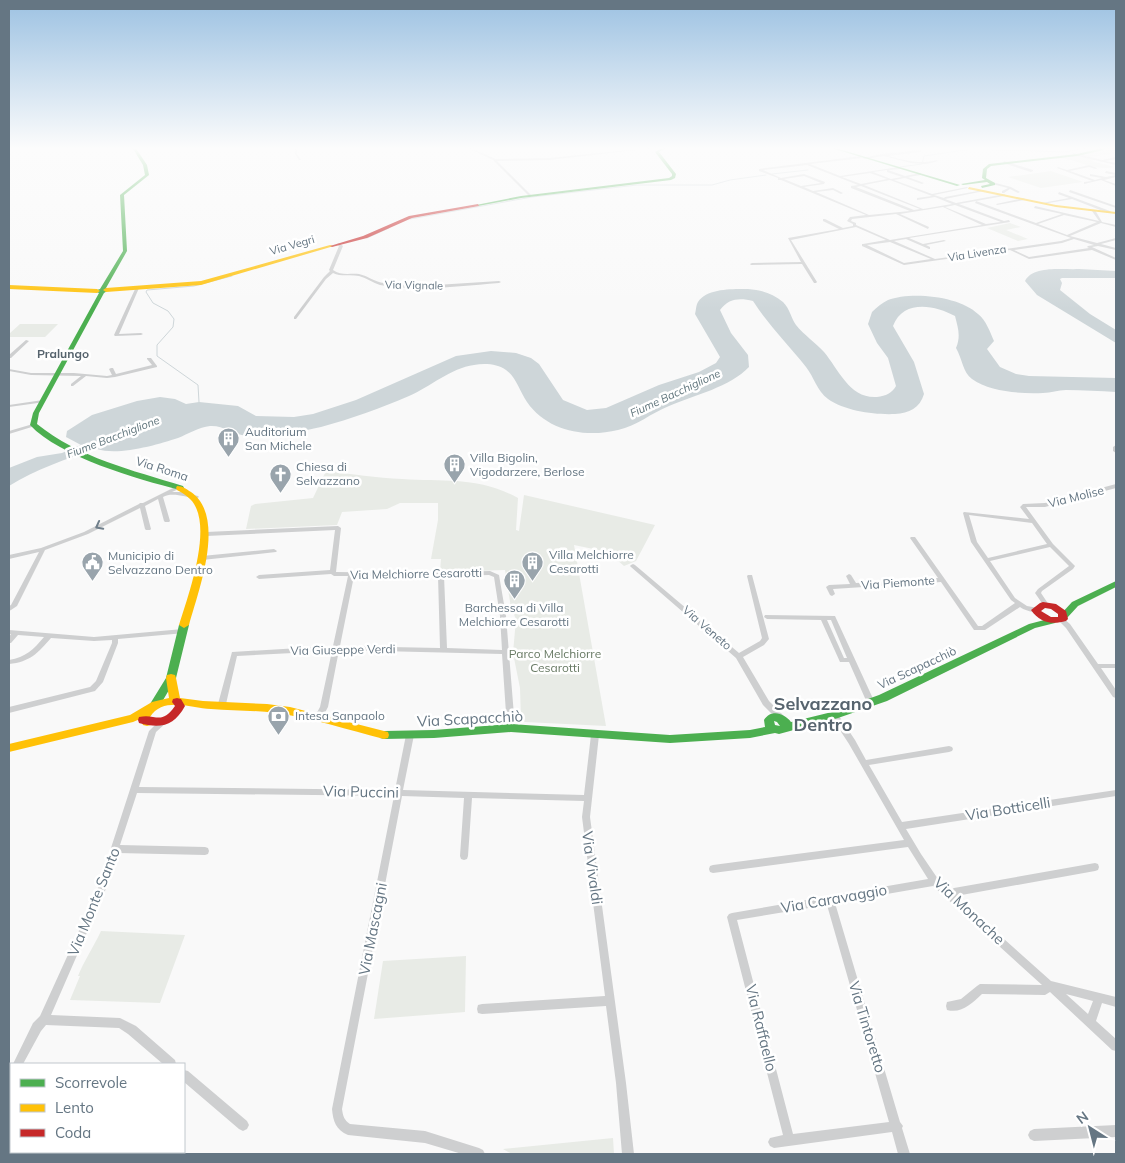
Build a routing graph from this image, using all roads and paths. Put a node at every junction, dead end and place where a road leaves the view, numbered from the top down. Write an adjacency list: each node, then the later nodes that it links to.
1 (122, 201): 57 (street)
2 (500, 201): 41 (street, Via Vegri)
3 (835, 201): 24 (street)
4 (890, 201): 19 (street)
5 (902, 201): 18 (street)
6 (952, 201): 14 (street)
7 (974, 201): 14 (street)
8 (975, 201): 29 (street)
9 (1005, 201): 15 (street)
10 (1033, 201): 16 (street)
11 (1057, 201): 16 (street)
12 (1082, 201): 21 (street)
13 (1092, 201): 21 (street)
14 (959, 204): 17 (street); 26 (street)
15 (997, 204)
16 (1039, 205): 20 (street); 23 (street)
17 (943, 206): 18 (street); 30 (street)
18 (923, 210): 19 (street)
19 (914, 211): 22 (street)
20 (1094, 211): 21 (street); 28 (street)
21 (1115, 212)
22 (897, 213): 24 (street); 33 (street)
23 (1064, 215): 28 (street); 29 (street)
24 (871, 216): 31 (street)
25 (824, 220): 34 (street)
26 (1002, 221)
27 (1009, 221): 30 (street)
28 (1101, 222): 32 (street); 35 (street)
29 (1037, 224): 35 (street)
30 (986, 225): 36 (street)
31 (856, 226): 34 (street); 39 (street, Via Livenza)
32 (1116, 226)
33 (928, 228)
34 (842, 230): 50 (street)
35 (1067, 236): 37 (street)
36 (907, 238): 39 (street); 43 (street, Via Livenza)
37 (1074, 238): 42 (street); 45 (street, Via Livenza)
38 (1116, 239): 42 (street)
39 (893, 241): 49 (street, Via Livenza); 49 (street)
40 (944, 241): 43 (street, Via Livenza)
41 (339, 244): 52 (street); 56 (street, Via Vegri)
42 (1097, 244): 46 (street); 47 (street)
43 (922, 245): 44 (street, Via Livenza)
44 (929, 248)
45 (1008, 249): 46 (street); 49 (street, Via Livenza)
46 (1091, 249): 48 (street)
47 (1116, 249)
48 (1116, 259)
49 (935, 260)
50 (803, 263): 51 (street); 54 (street)
51 (752, 264)
52 (332, 272): 53 (street, Via Vignale); 58 (street)
53 (499, 282)
54 (815, 282)
55 (9, 287): 57 (street, Via Vegri)
56 (137, 288): 57 (street, Via Vegri); 59 (street)
57 (102, 291): 65 (street)
58 (295, 318)
59 (141, 334)
60 (27, 341): 61 (street)
61 (9, 357)
62 (149, 359): 67 (street)
63 (111, 369): 67 (street)
64 (9, 370): 65 (street)
65 (56, 374): 66 (street); 69 (street)
66 (85, 375): 67 (street); 68 (street)
67 (115, 376)
68 (73, 385)
69 (43, 400): 70 (street); 71 (street)
70 (9, 406)
71 (33, 426): 72 (street); 74 (street, Via Roma)
72 (9, 433)
73 (1116, 486): 79 (street, Via Molise)
74 (179, 490): 75 (street); 76 (street, Via Roma); 76 (street)
75 (161, 496): 77 (street); 78 (street)
76 (196, 497): 81 (street, Via Roma)
77 (142, 504): 80 (street); 84 (street, one-way to 84)
78 (167, 520)
79 (1032, 521): 83 (street); 88 (street)
80 (148, 529)
81 (206, 534): 87 (street, Via Roma); 90 (street, Via Melchiorre Cesarotti)
82 (913, 538): 96 (street, Via Piemonte)
83 (1051, 545): 88 (street); 102 (street)
84 (42, 549): 86 (street); 103 (street)
85 (274, 552): 87 (street)
86 (9, 557)
87 (202, 558): 108 (street, Via Roma)
88 (986, 560): 100 (street)
89 (633, 566): 116 (street, Via Veneto)
90 (333, 572): 91 (street, Via Melchiorre Cesarotti); 95 (street, Via Melchiorre Cesarotti)
91 (351, 575): 92 (street, Via Melchiorre Cesarotti); 113 (street)
92 (442, 575): 114 (street); 115 (street, Via Melchiorre Cesarotti)
93 (750, 576): 116 (street)
94 (849, 576): 98 (street, Via Piemonte)
95 (259, 577)
96 (942, 580): 98 (street, Via Piemonte); 100 (street, Via Piemonte)
97 (1116, 584): 101 (street)
98 (854, 585): 99 (street, Via Piemonte)
99 (832, 594)
100 (1019, 604): 104 (street)
101 (1075, 604): 102 (street); 106 (street)
102 (1050, 605): 104 (street); 106 (street)
103 (9, 610)
104 (1037, 611): 106 (street); 107 (street)
105 (767, 617): 124 (street)
106 (1059, 619): 107 (street, Via Scapacchiò); 118 (street)
107 (1032, 626): 124 (street, Via Scapacchiò)
108 (183, 630): 111 (street); 120 (street, Via Roma)
109 (12, 632): 110 (street); 112 (street)
110 (49, 635): 111 (street); 117 (street)
111 (115, 638): 128 (street)
112 (9, 641)
113 (336, 648): 114 (street, Via Giuseppe Verdi); 125 (street, Via Giuseppe Verdi); 132 (street)
114 (444, 651): 115 (street, Via Giuseppe Verdi)
115 (505, 652): 137 (street, Via Melchiorre Cesarotti)
116 (739, 656): 123 (street, Via Veneto)
117 (9, 662)
118 (1096, 666): 119 (street); 121 (street)
119 (1116, 666)
120 (171, 678): 122 (street, Via Roma); 127 (street, Via Roma)
121 (1116, 695)
122 (176, 701): 126 (street, Via Scapacchiò); 127 (street); 129 (street, Via Roma)
123 (766, 703): 133 (street, Via Veneto); 134 (street, Via Veneto)
124 (871, 703): 130 (street, Via Scapacchiò)
125 (222, 704): 126 (street, Via Scapacchiò); 132 (street, Via Scapacchiò)
126 (204, 706): 129 (street, Via Scapacchiò)
127 (153, 707): 131 (street); 136 (street)
128 (9, 710)
129 (175, 715): 136 (street, Via Scapacchiò)
130 (834, 715): 135 (street, Via Scapacchiò); 144 (street, Via Monache)
131 (133, 718): 136 (street); 142 (street)
132 (318, 718): 141 (street, Via Scapacchiò)
133 (781, 718): 134 (street, Via Scapacchiò); 135 (street, Via Scapacchiò); 138 (street)
134 (769, 720): 138 (street); 140 (street, Via Scapacchiò)
135 (809, 720): 138 (street, Via Scapacchiò)
136 (150, 726): 145 (street, Via Monte Santo)
137 (511, 728): 139 (street, Via Scapacchiò); 141 (street, Via Scapacchiò)
138 (780, 729): 140 (street, Via Scapacchiò)
139 (595, 734): 140 (street, Via Scapacchiò); 149 (street, Via Vivaldi)
140 (739, 734)
141 (410, 735): 146 (street, Via Mascagni)
142 (9, 748)
143 (948, 749): 144 (street)
144 (864, 763): 150 (street, Via Monache)
145 (134, 790): 146 (street, Via Puccini); 152 (street, Via Monte Santo)
146 (400, 793): 148 (street, Via Puccini); 179 (street, Via Mascagni)
147 (1116, 793): 150 (street, Via Botticelli)
148 (468, 795): 149 (street, Via Puccini); 154 (street)
149 (588, 798): 163 (street, Via Vivaldi)
150 (900, 826): 151 (street, Via Monache)
151 (910, 843): 156 (street); 157 (street, Via Monache)
152 (115, 850): 153 (street); 167 (street, Via Monte Santo)
153 (205, 851)
154 (464, 856)
155 (1095, 867): 158 (street)
156 (713, 868)
157 (935, 882): 158 (street, Via Monache); 159 (street, Via Caravaggio)
158 (950, 895): 161 (street, Via Monache)
159 (830, 900): 160 (street, Via Caravaggio); 174 (street, Via Tintoretto)
160 (732, 917): 177 (street, Via Raffaello)
161 (1050, 985): 162 (street, Via Monache); 165 (street); 168 (street)
162 (1098, 999): 164 (street, Via Monache); 168 (street)
163 (609, 1000): 166 (street); 180 (street, Via Vivaldi)
164 (1116, 1002)
165 (951, 1006)
166 (482, 1009)
167 (44, 1020): 170 (street, Via Monte Santo); 171 (street)
168 (1091, 1021): 169 (street)
169 (1116, 1046)
170 (19, 1063)
171 (170, 1063)
172 (185, 1076): 173 (street)
173 (243, 1125)
174 (897, 1126): 177 (street); 181 (street, Via Tintoretto)
175 (1116, 1130): 176 (street)
176 (1034, 1135)
177 (789, 1139): 178 (street)
178 (774, 1142)
179 (479, 1154)
180 (628, 1154)
181 (904, 1154)

